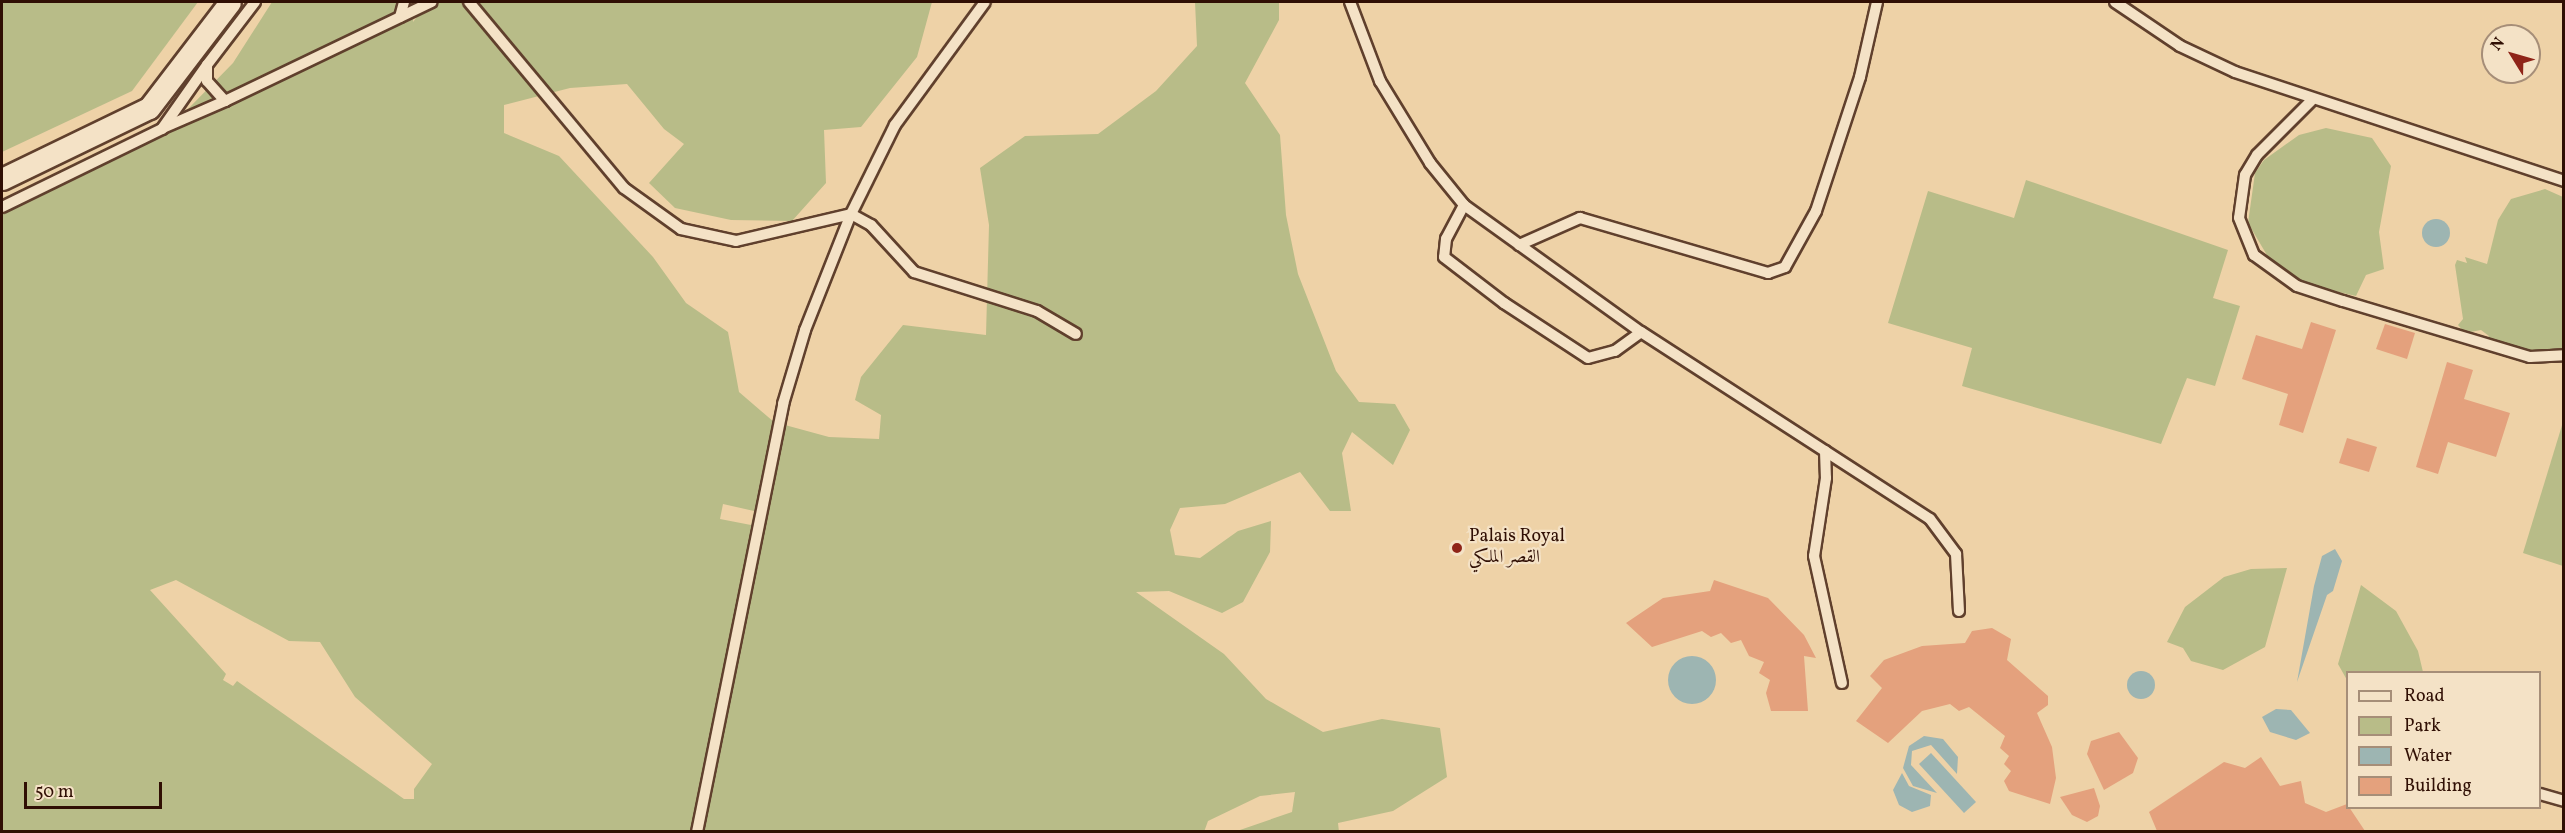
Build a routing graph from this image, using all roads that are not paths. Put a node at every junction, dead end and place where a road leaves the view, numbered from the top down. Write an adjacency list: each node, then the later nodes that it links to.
1 (230, 2): 15 (street)
2 (255, 2): 11 (lane)
3 (404, 2): 10 (lane)
4 (432, 2): 10 (lane)
5 (469, 2): 19 (lane)
6 (985, 2): 19 (lane)
7 (1350, 2): 17 (lane)
8 (1877, 2): 20 (lane)
9 (2115, 2): 13 (lane)
10 (400, 17): 12 (lane)
11 (207, 65): 12 (lane); 14 (lane)
12 (225, 101): 14 (lane)
13 (2311, 101): 16 (lane); 23 (lane)
14 (162, 129): 18 (lane)
15 (2, 179)
16 (2564, 181)
17 (1464, 205): 20 (lane); 21 (lane)
18 (2, 207)
19 (851, 214): 22 (lane); 29 (lane)
20 (1519, 244): 21 (lane)
21 (1641, 332): 24 (lane)
22 (1077, 334)
23 (2564, 355)
24 (1825, 451): 25 (lane); 26 (lane)
25 (1959, 611)
26 (1842, 683)
27 (2541, 794): 28 (lane)
28 (2564, 801)
29 (697, 831)

